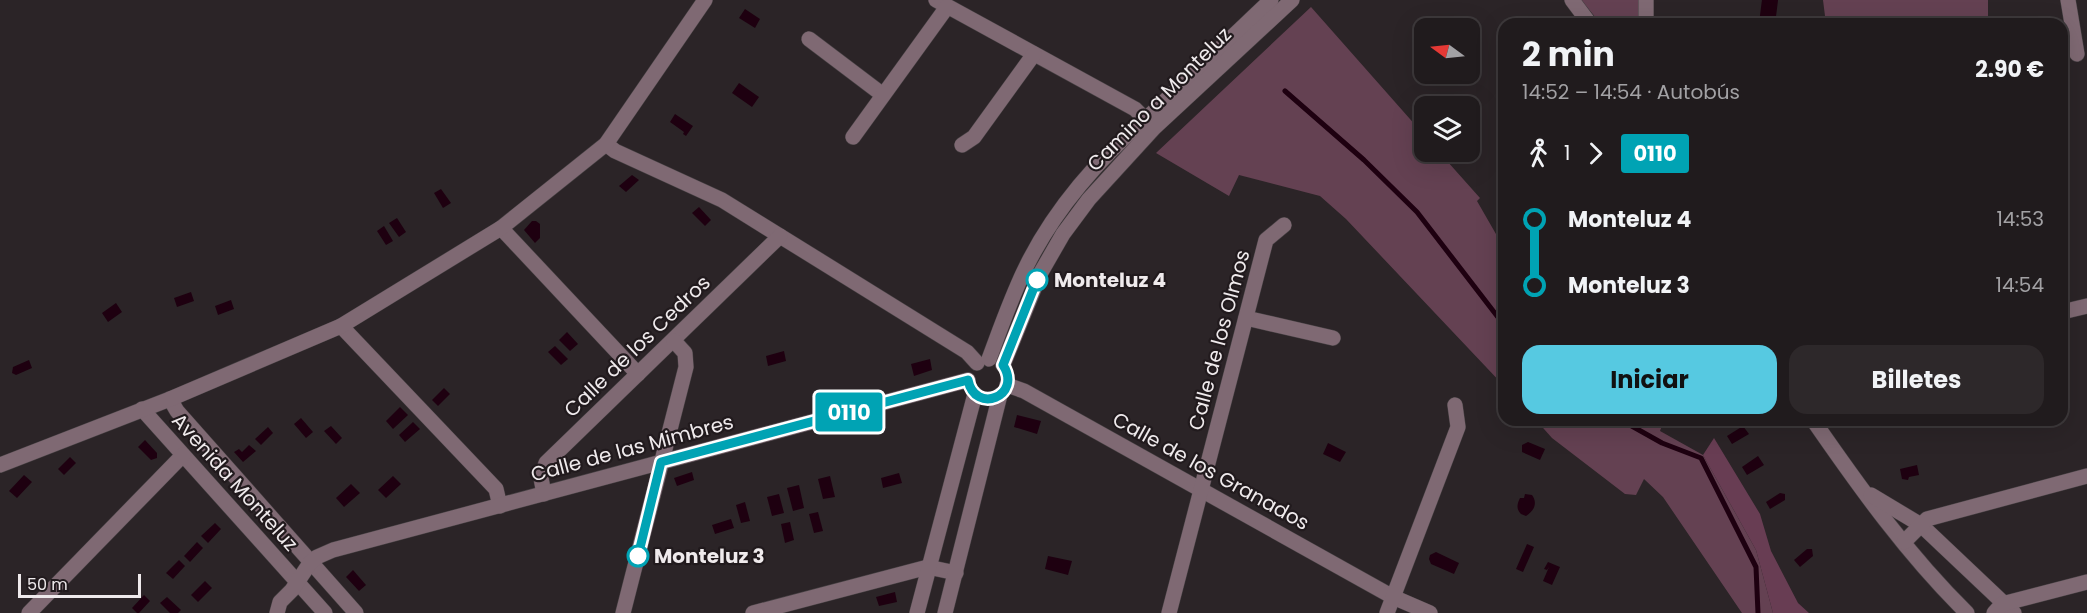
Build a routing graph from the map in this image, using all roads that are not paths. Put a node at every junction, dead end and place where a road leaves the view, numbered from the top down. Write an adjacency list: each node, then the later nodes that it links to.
1 (705, 0): 16 (street)
2 (1271, 0): 14 (street, Camino a Monteluz)
3 (1292, 0): 14 (street, Camino a Monteluz)
4 (1572, 0): 8 (street)
5 (1646, 0): 9 (street)
6 (2068, 0): 12 (street)
7 (942, 3): 11 (street); 13 (street)
8 (1586, 18)
9 (1646, 18)
10 (809, 39): 13 (street)
11 (1034, 54): 14 (street); 17 (street)
12 (2077, 54)
13 (883, 95): 15 (street)
14 (1150, 123): 27 (street, Camino a Monteluz)
15 (853, 137)
16 (606, 144): 19 (street); 20 (street)
17 (962, 145)
18 (1284, 225): 23 (street, Calle de los Olmos)
19 (501, 228): 24 (street); 28 (street)
20 (780, 236): 26 (street, Calle de los Cedros); 27 (street)
21 (2087, 306): 22 (street)
22 (2068, 311)
23 (1246, 318): 25 (street); 40 (street, Calle de los Olmos)
24 (341, 326): 31 (street); 42 (street)
25 (1333, 338)
26 (674, 340): 28 (street, Calle de los Cedros); 36 (street)
27 (990, 362): 29 (street); 30 (street)
28 (638, 374): 41 (street, Calle de los Cedros)
29 (971, 387): 30 (street); 36 (street, Calle de las Mimbres); 46 (street)
30 (1004, 390): 40 (street, Calle de los Granados); 47 (street)
31 (170, 399): 33 (street); 45 (street, Avenida Monteluz)
32 (1455, 405): 50 (street)
33 (142, 409): 35 (street, Avenida Monteluz); 37 (street)
34 (1817, 426): 39 (street)
35 (183, 455): 48 (street, Avenida Monteluz); 53 (street)
36 (661, 462): 41 (street, Calle de las Mimbres); 56 (street)
37 (0, 465)
38 (2087, 476): 43 (street)
39 (1860, 488): 43 (street); 44 (street)
40 (1201, 489): 50 (street, Calle de los Granados); 60 (street, Calle de los Olmos)
41 (544, 494): 42 (street, Calle de las Mimbres)
42 (500, 506): 45 (street, Calle de las Mimbres)
43 (1921, 525): 44 (street); 52 (street)
44 (1904, 542): 63 (street)
45 (310, 564): 48 (street, Avenida Monteluz); 55 (street, Avenida Monteluz)
46 (928, 567): 47 (street); 57 (street); 58 (street)
47 (956, 573): 59 (street)
48 (297, 582): 51 (street); 54 (street, Avenida Monteluz)
49 (2087, 582): 52 (street)
50 (1393, 597): 61 (street); 62 (street, Calle de los Granados)
51 (275, 609)
52 (2003, 610)
53 (29, 613)
54 (325, 613)
55 (356, 613)
56 (623, 613)
57 (753, 613)
58 (917, 613)
59 (945, 613)
60 (1169, 613)
61 (1387, 613)
62 (1430, 613)
63 (1967, 613)

